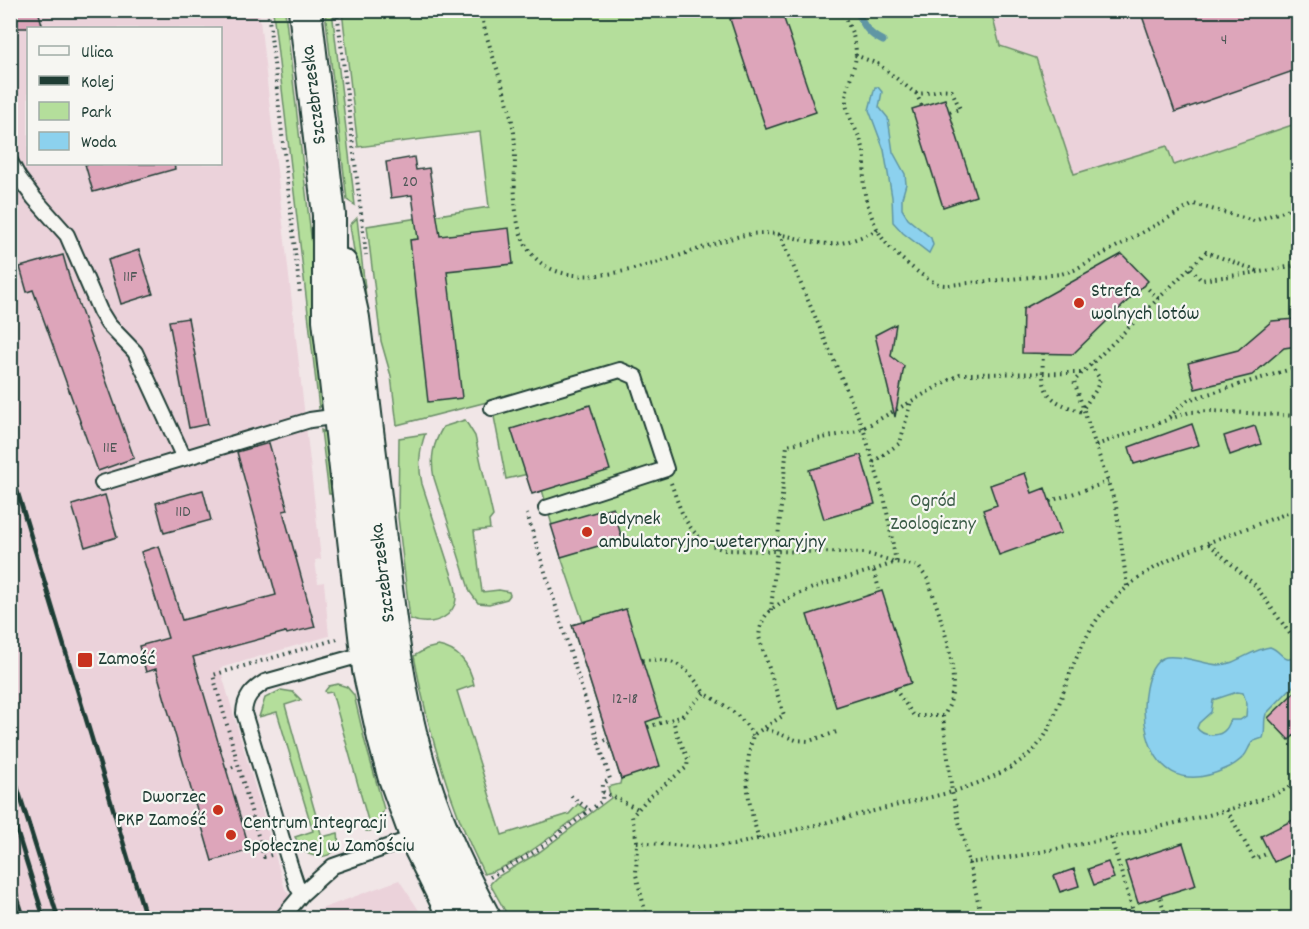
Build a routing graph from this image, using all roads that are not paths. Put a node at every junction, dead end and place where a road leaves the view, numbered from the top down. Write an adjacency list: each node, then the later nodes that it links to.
1 (305, 10): 3 (street, Szczebrzeska)
2 (10, 161): 6 (lane)
3 (329, 215): 5 (street, Szczebrzeska); 9 (street, Szczebrzeska)
4 (492, 408): 8 (lane)
5 (339, 417): 6 (lane); 9 (street, Szczebrzeska)
6 (184, 458): 7 (lane)
7 (102, 483)
8 (546, 508)
9 (380, 650): 10 (street, Szczebrzeska); 11 (lane)
10 (428, 832): 11 (lane); 13 (street, Szczebrzeska); 14 (street, Szczebrzeska)
11 (302, 894): 12 (lane)
12 (282, 918)
13 (455, 918)
14 (484, 918)

